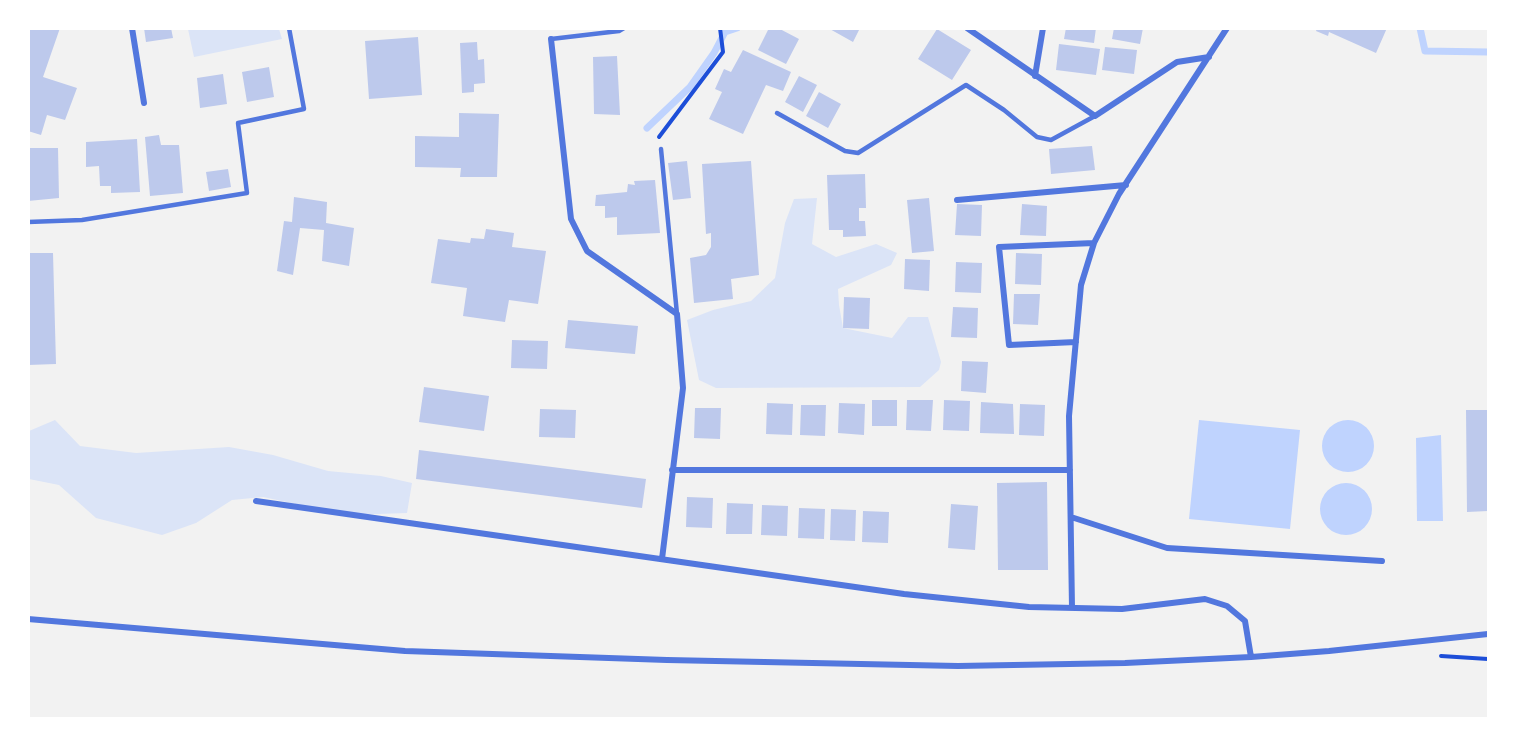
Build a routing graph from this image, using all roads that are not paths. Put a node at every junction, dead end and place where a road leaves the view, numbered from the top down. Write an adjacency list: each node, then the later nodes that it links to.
1 (132, 28): 12 (street)
2 (289, 28): 18 (lane)
3 (569, 28): 8 (lane)
4 (624, 28): 8 (lane)
5 (967, 28): 11 (street)
6 (1042, 28): 11 (street)
7 (1227, 28): 10 (street)
8 (570, 37): 9 (lane)
9 (551, 39): 20 (street)
10 (1209, 57): 14 (street); 16 (street)
11 (1035, 76): 14 (street)
12 (144, 103)
13 (777, 113): 14 (lane)
14 (1095, 116)
15 (661, 150): 20 (lane)
16 (1126, 185): 17 (street); 19 (street)
17 (957, 200)
18 (28, 222)
19 (1094, 243): 21 (street); 21 (street)
20 (677, 314): 22 (street)
21 (1076, 342): 23 (street)
22 (672, 470): 23 (street); 26 (street)
23 (1070, 470): 25 (street)
24 (256, 501): 26 (street)
25 (1071, 517): 27 (street); 28 (street)
26 (662, 559): 28 (street)
27 (1382, 561)
28 (1072, 608): 31 (street)
29 (28, 619): 31 (street)
30 (1488, 634): 31 (street)
31 (1251, 657)

